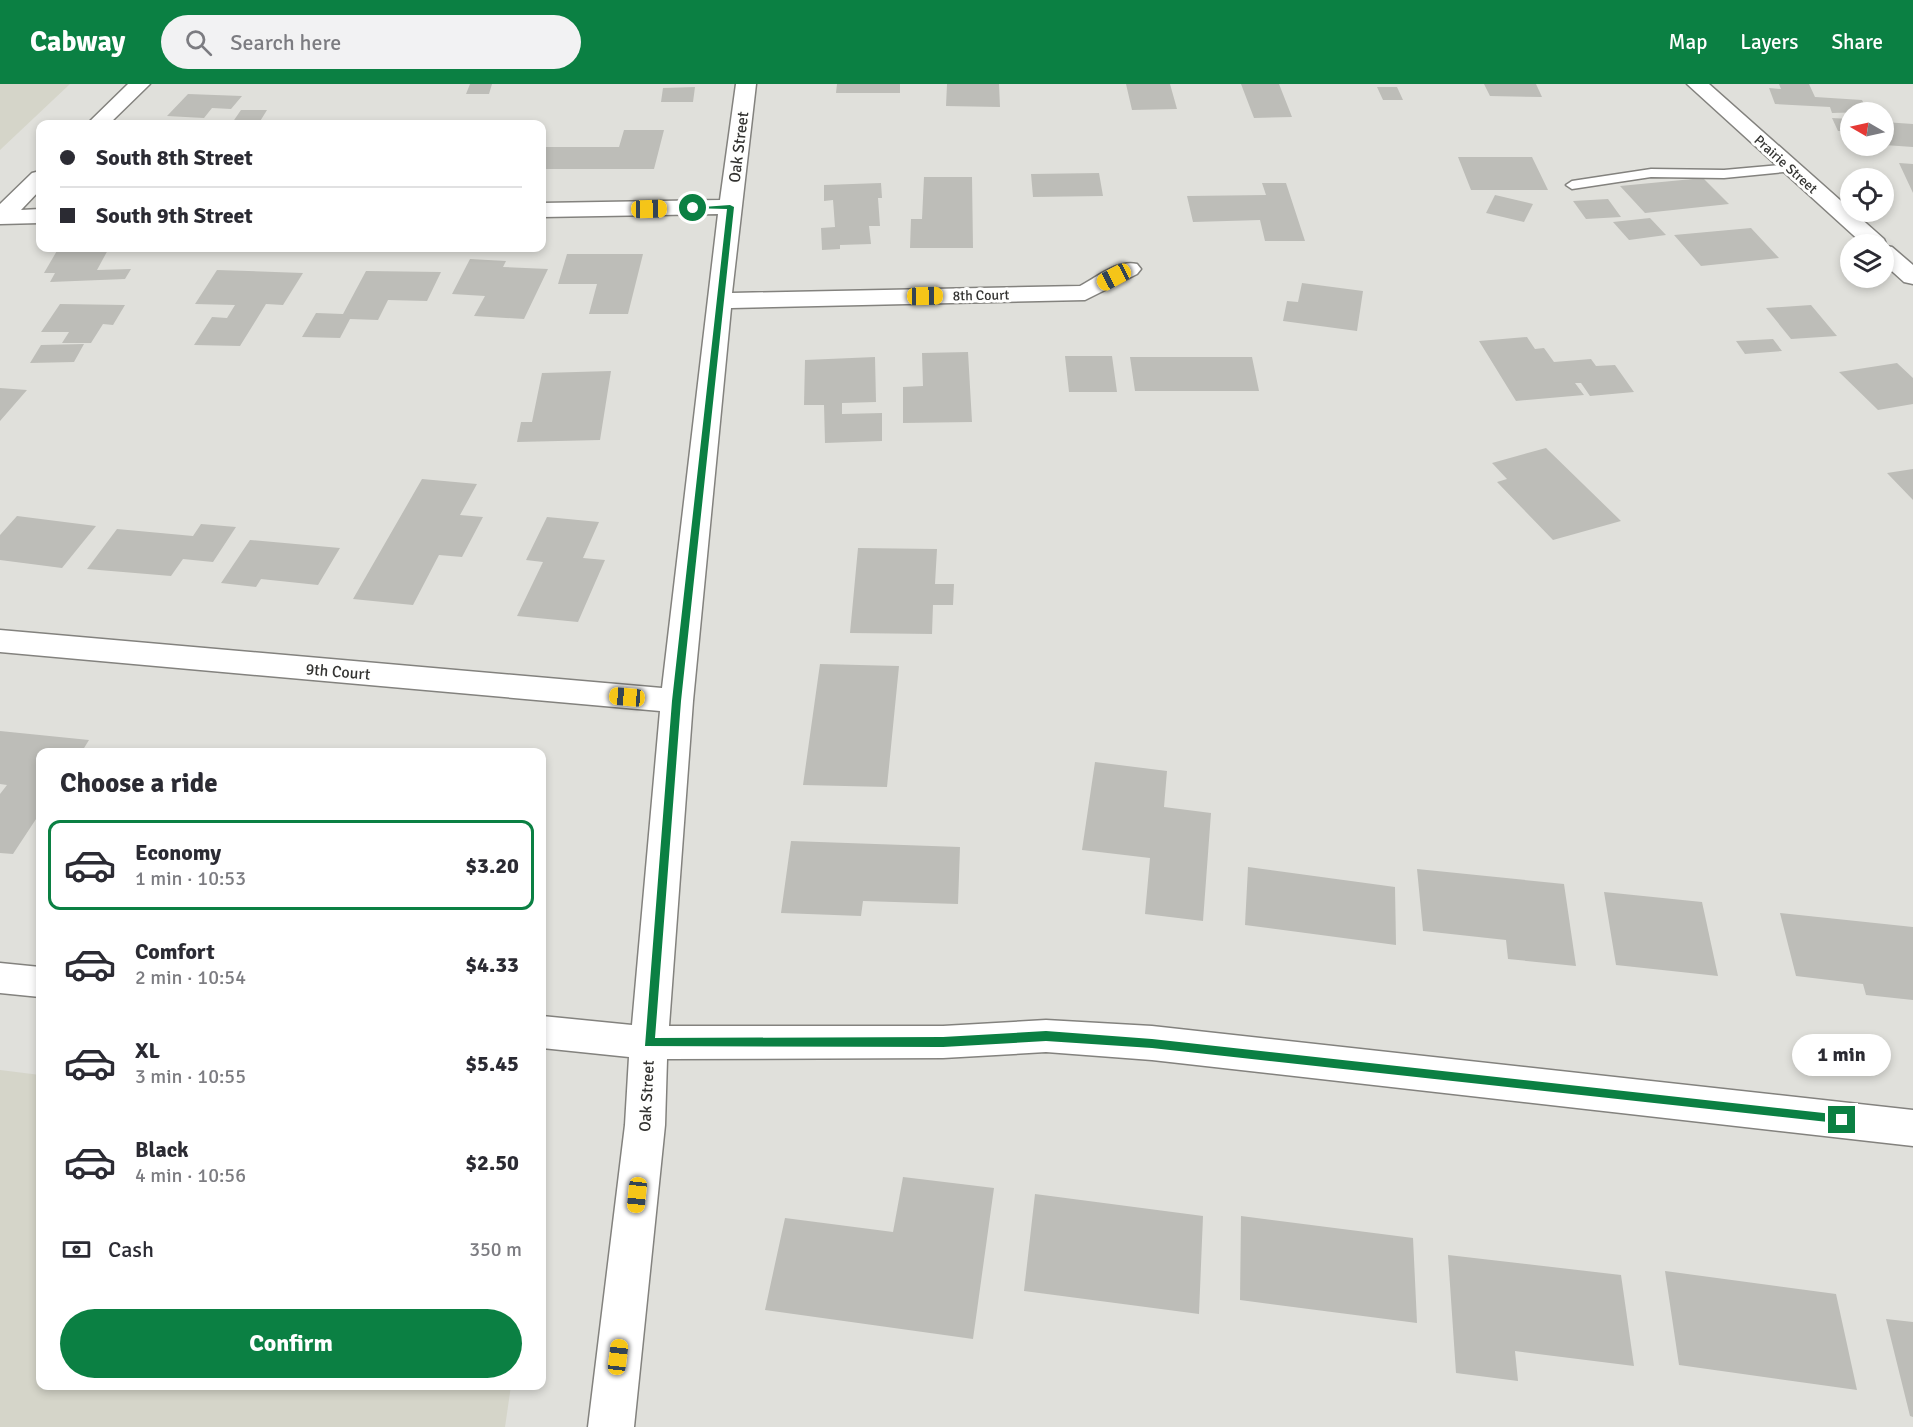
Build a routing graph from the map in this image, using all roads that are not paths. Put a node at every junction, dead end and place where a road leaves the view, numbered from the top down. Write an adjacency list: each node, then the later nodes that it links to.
1 (140, 84): 4 (street)
2 (746, 84): 8 (street, Oak Street)
3 (1697, 84): 5 (street, Prairie Street)
4 (101, 120)
5 (1790, 168): 7 (lane); 12 (street, Prairie Street)
6 (36, 182): 11 (street)
7 (1572, 185)
8 (730, 207): 9 (street); 16 (street, Oak Street)
9 (546, 210)
10 (36, 216): 11 (street)
11 (0, 217)
12 (1865, 234)
13 (1894, 261): 15 (street)
14 (1129, 269): 16 (street, 8th Court)
15 (1913, 277)
16 (719, 301): 18 (street, Oak Street)
17 (0, 641): 18 (street, 9th Court)
18 (677, 701): 22 (street, Oak Street)
19 (0, 978): 20 (street)
20 (36, 982)
21 (546, 1032): 22 (street)
22 (649, 1043): 23 (street); 24 (street, Oak Street)
23 (1913, 1128)
24 (611, 1427)

